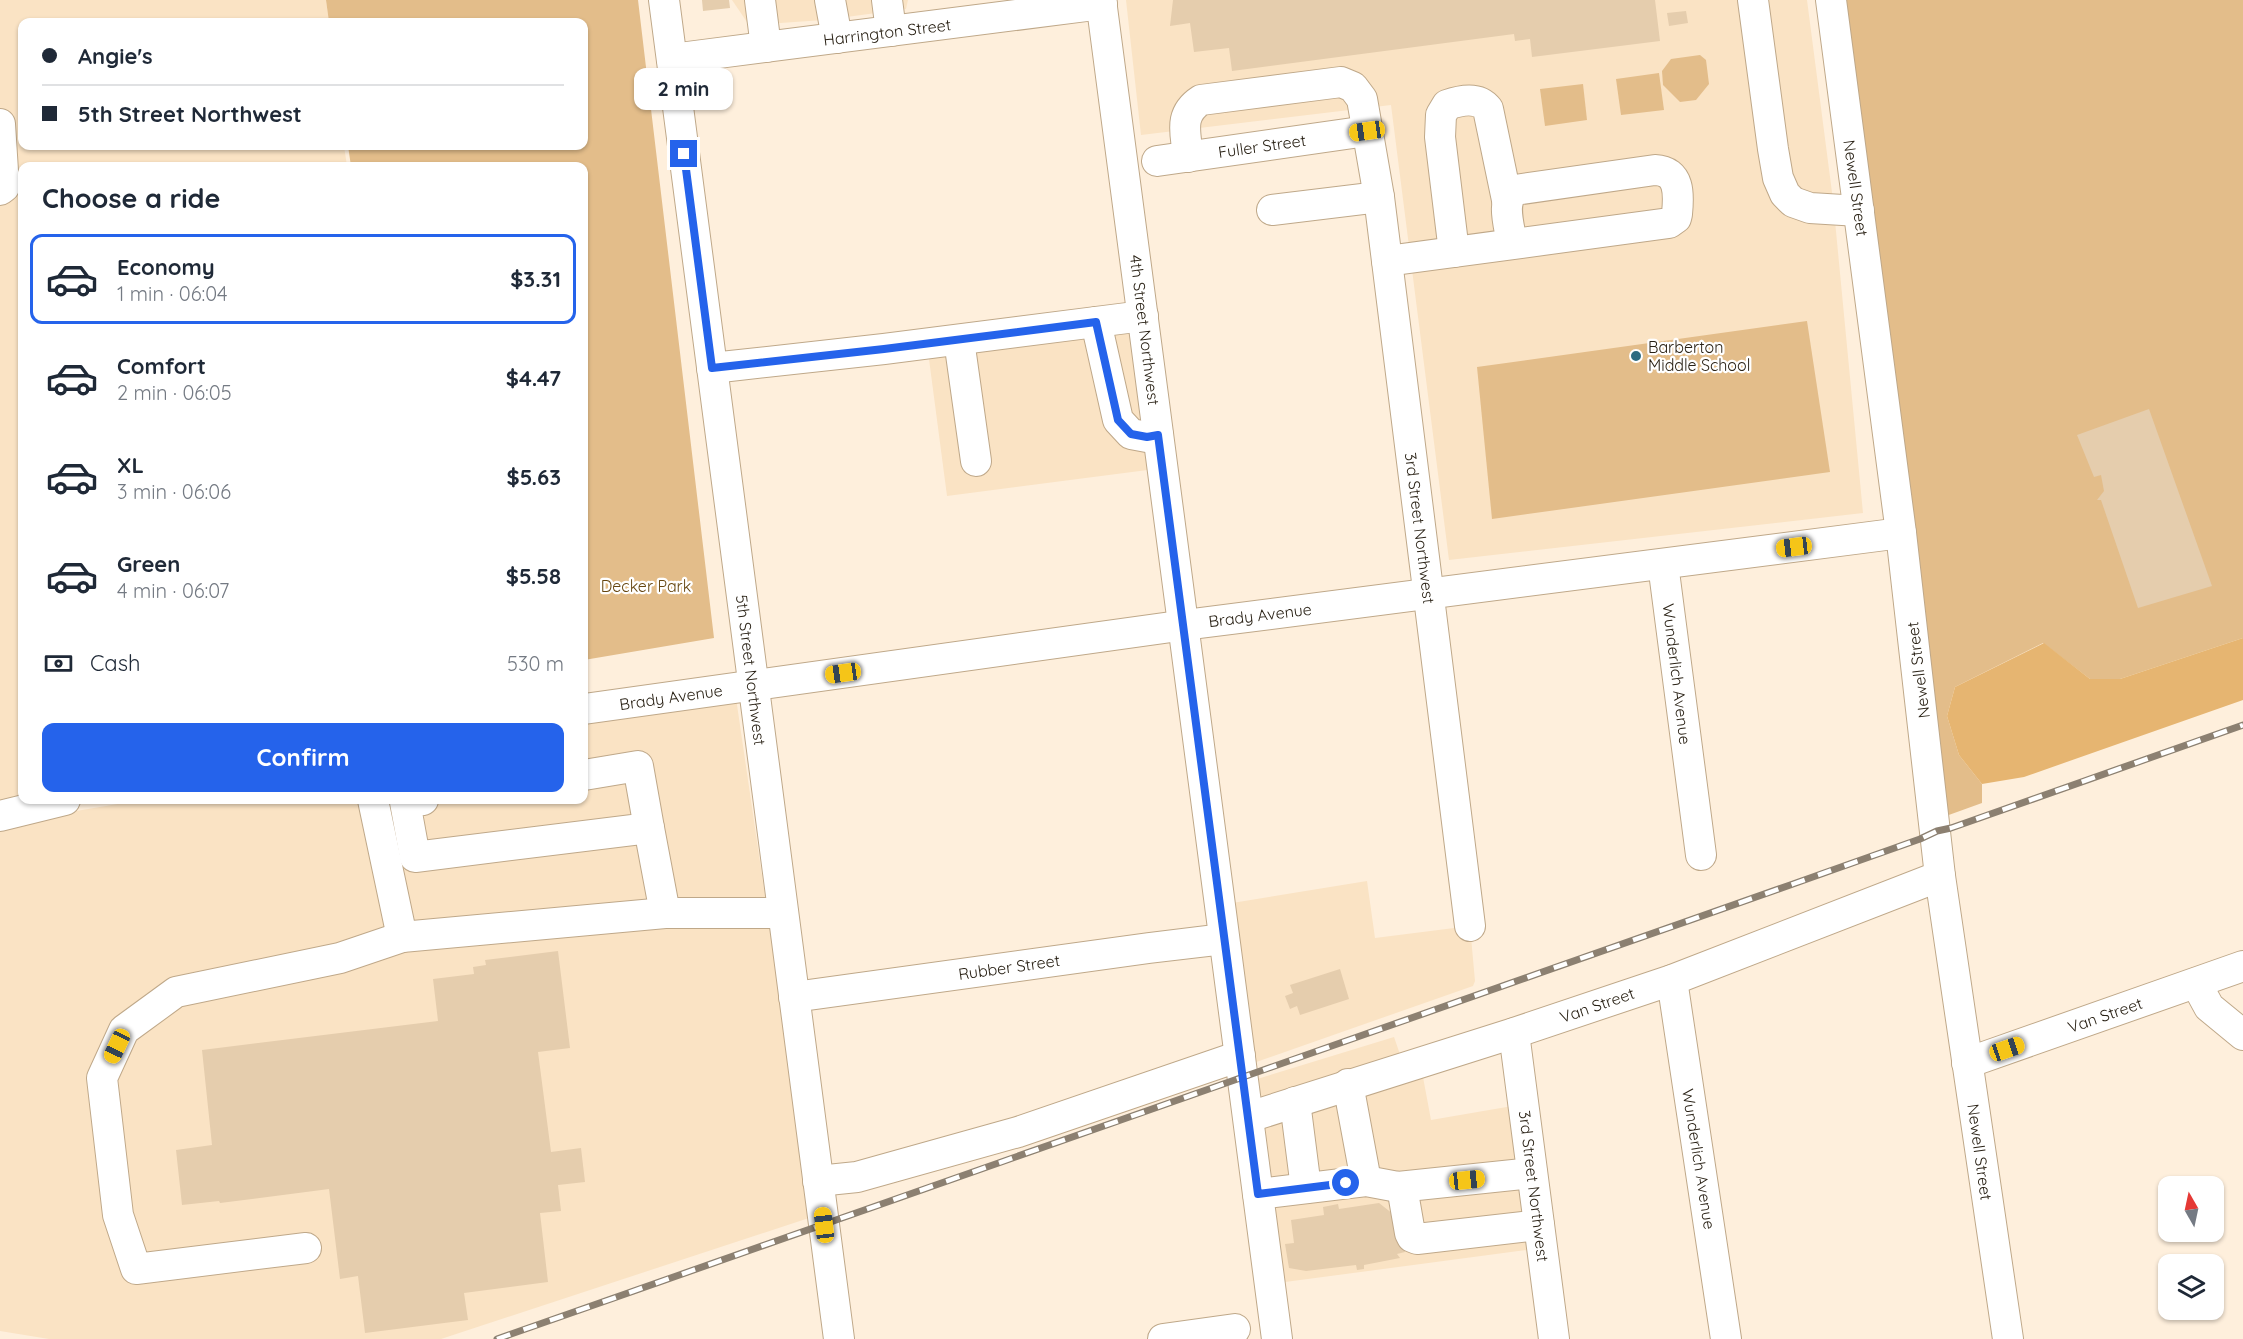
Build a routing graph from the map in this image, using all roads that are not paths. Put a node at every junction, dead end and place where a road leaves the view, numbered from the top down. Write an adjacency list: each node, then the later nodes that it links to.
1 (664, 0): 12 (street, 5th Street Northwest)
2 (760, 0): 11 (street)
3 (830, 0): 10 (street)
4 (887, 0): 9 (street)
5 (1753, 0): 21 (street)
6 (1831, 0): 21 (street, Newell Street)
7 (1102, 2): 8 (street, Harrington Street); 25 (street, 4th Street Northwest)
8 (987, 9): 9 (street, Harrington Street)
9 (891, 31): 10 (street, Harrington Street)
10 (837, 38): 11 (street, Harrington Street)
11 (766, 47): 12 (street, Harrington Street)
12 (672, 59): 28 (street, 5th Street Northwest)
13 (0, 124): 17 (street)
14 (1367, 131): 15 (street, Fuller Street); 15 (street, 3rd Street Northwest); 18 (street, 3rd Street Northwest)
15 (1188, 157): 16 (street, Fuller Street)
16 (1157, 161)
17 (9, 189)
18 (1379, 197): 20 (street); 24 (street, 3rd Street Northwest)
19 (1507, 200): 22 (street); 22 (street); 23 (street)
20 (1272, 210)
21 (1859, 211): 31 (street, Newell Street)
22 (1512, 244): 23 (street)
23 (1454, 252): 24 (street)
24 (1387, 261): 33 (street, 3rd Street Northwest)
25 (1143, 316): 26 (street); 29 (street, 4th Street Northwest)
26 (1096, 322): 27 (street); 29 (street)
27 (959, 339): 28 (street); 30 (street)
28 (712, 368): 35 (street, 5th Street Northwest)
29 (1158, 435): 34 (street, 4th Street Northwest)
30 (976, 461)
31 (1901, 532): 32 (street, Brady Avenue); 46 (street, Newell Street)
32 (1663, 564): 33 (street, Brady Avenue); 45 (street, Wunderlich Avenue)
33 (1428, 593): 34 (street, Brady Avenue); 49 (street, 3rd Street Northwest)
34 (1183, 626): 35 (street, Brady Avenue); 51 (street, 4th Street Northwest)
35 (753, 685): 36 (street, Brady Avenue); 48 (street, 5th Street Northwest)
36 (588, 708)
37 (588, 773): 42 (street)
38 (49, 804): 41 (street)
39 (374, 804): 43 (street)
40 (405, 804): 44 (street)
41 (0, 816)
42 (649, 828): 44 (street); 47 (street)
43 (380, 831): 44 (street); 50 (street)
44 (410, 834)
45 (1701, 855)
46 (1940, 876): 53 (street, Van Street); 59 (street, Newell Street)
47 (664, 913): 48 (street); 50 (street)
48 (783, 913): 55 (street, 5th Street Northwest)
49 (1470, 926)
50 (402, 937): 70 (street)
51 (1224, 939): 55 (street, Rubber Street); 58 (street, 4th Street Northwest)
52 (2243, 966): 54 (street, Van Street)
53 (1672, 980): 56 (street, Van Street); 76 (street, Wunderlich Avenue)
54 (2196, 982): 57 (street); 59 (street, Van Street)
55 (794, 997): 64 (street, 5th Street Northwest)
56 (1514, 1033): 60 (street, Van Street); 63 (street, 3rd Street Northwest)
57 (2243, 1035)
58 (1240, 1056): 62 (street, 4th Street Northwest); 64 (street)
59 (1967, 1063): 77 (street, Newell Street)
60 (1348, 1084): 61 (street, Van Street); 65 (street)
61 (1295, 1102): 62 (street, Van Street); 67 (street)
62 (1249, 1117): 68 (street, 4th Street Northwest)
63 (1532, 1173): 66 (street); 69 (street, 3rd Street Northwest)
64 (818, 1181): 72 (street, 5th Street Northwest)
65 (1366, 1181): 66 (street); 67 (street)
66 (1402, 1187): 69 (street)
67 (1306, 1188): 68 (street)
68 (1258, 1194): 74 (street, 4th Street Northwest)
69 (1539, 1225): 75 (street, 3rd Street Northwest)
70 (306, 1248)
71 (1235, 1329): 73 (street)
72 (839, 1339)
73 (1163, 1339)
74 (1277, 1339)
75 (1554, 1339)
76 (1726, 1339)
77 (2008, 1339)

